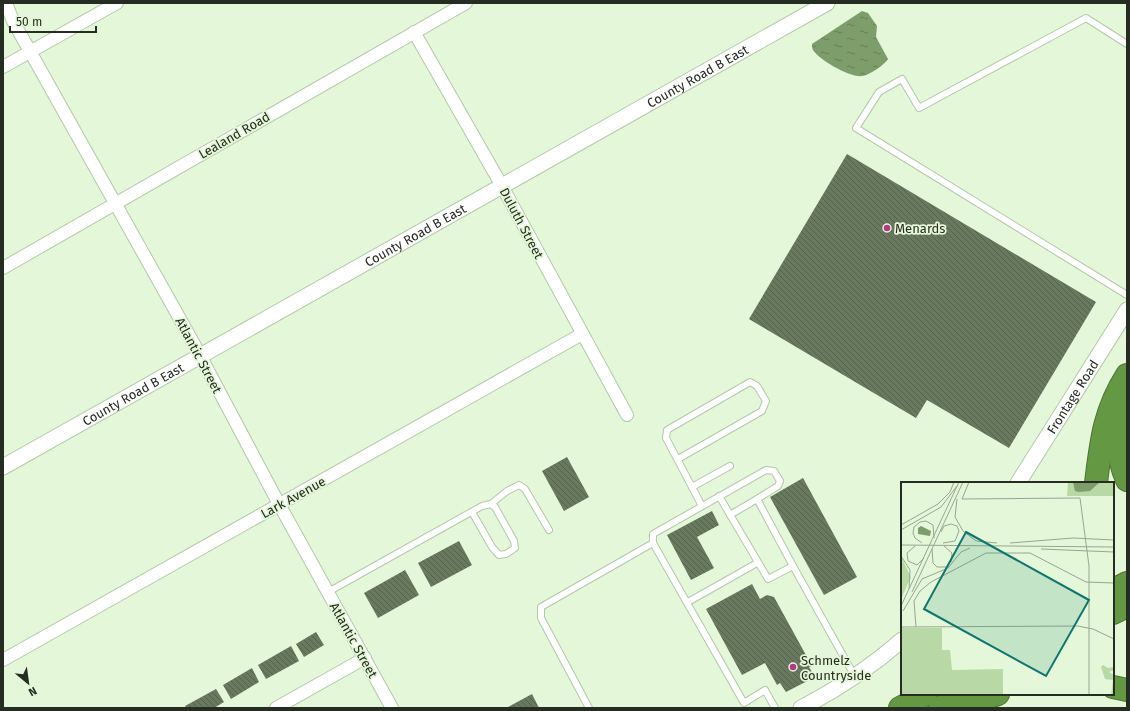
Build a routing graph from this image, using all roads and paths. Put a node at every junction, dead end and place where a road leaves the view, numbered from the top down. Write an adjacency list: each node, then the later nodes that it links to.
1 (6, 3): 7 (street, Atlantic Street)
2 (117, 3): 7 (street)
3 (466, 3): 5 (street, Lealand Road)
4 (827, 3): 9 (street, County Road B East)
5 (414, 32): 9 (street, Duluth Street); 10 (street, Lealand Road)
6 (1127, 44): 12 (lane)
7 (30, 52): 8 (street); 10 (street, Atlantic Street)
8 (3, 67)
9 (502, 186): 14 (street, Duluth Street); 15 (street, County Road B East)
10 (116, 203): 11 (street, Lealand Road); 15 (street, Atlantic Street)
11 (3, 268)
12 (1127, 295)
13 (1127, 310): 23 (street, Frontage Road)
14 (582, 334): 18 (street, Duluth Street); 28 (street, Lark Avenue)
15 (200, 356): 21 (street, County Road B East); 28 (street, Atlantic Street)
16 (1127, 375): 24 (highway)
17 (1127, 400): 22 (highway)
18 (627, 415)
19 (678, 459): 19 (lane); 25 (lane)
20 (730, 466): 25 (lane)
21 (3, 467)
22 (1127, 480)
23 (1019, 482)
24 (1096, 482)
25 (692, 487): 30 (lane)
26 (719, 496): 27 (lane); 30 (lane); 32 (lane)
27 (757, 499): 32 (lane); 36 (lane)
28 (279, 504): 39 (street, Atlantic Street); 45 (street, Lark Avenue)
29 (491, 504): 31 (lane); 31 (lane); 33 (lane)
30 (702, 506): 34 (lane)
31 (472, 512): 39 (lane)
32 (730, 515): 35 (lane)
33 (549, 530)
34 (653, 543): 40 (lane); 54 (lane)
35 (757, 562): 36 (lane); 40 (lane)
36 (792, 566): 46 (lane)
37 (1127, 583): 38 (highway)
38 (1114, 590)
39 (328, 592): 44 (street, Atlantic Street)
40 (688, 602): 55 (lane)
41 (1127, 606): 42 (highway)
42 (1114, 613)
43 (901, 641): 46 (street)
44 (365, 658): 52 (street); 53 (street, Atlantic Street)
45 (3, 660)
46 (855, 677): 56 (street)
47 (1114, 687): 48 (highway)
48 (1127, 690)
49 (924, 695): 57 (highway)
50 (964, 695): 58 (highway)
51 (995, 695): 59 (highway)
52 (276, 708)
53 (392, 708)
54 (589, 708)
55 (775, 708)
56 (801, 708)
57 (900, 708)
58 (940, 708)
59 (964, 708)

